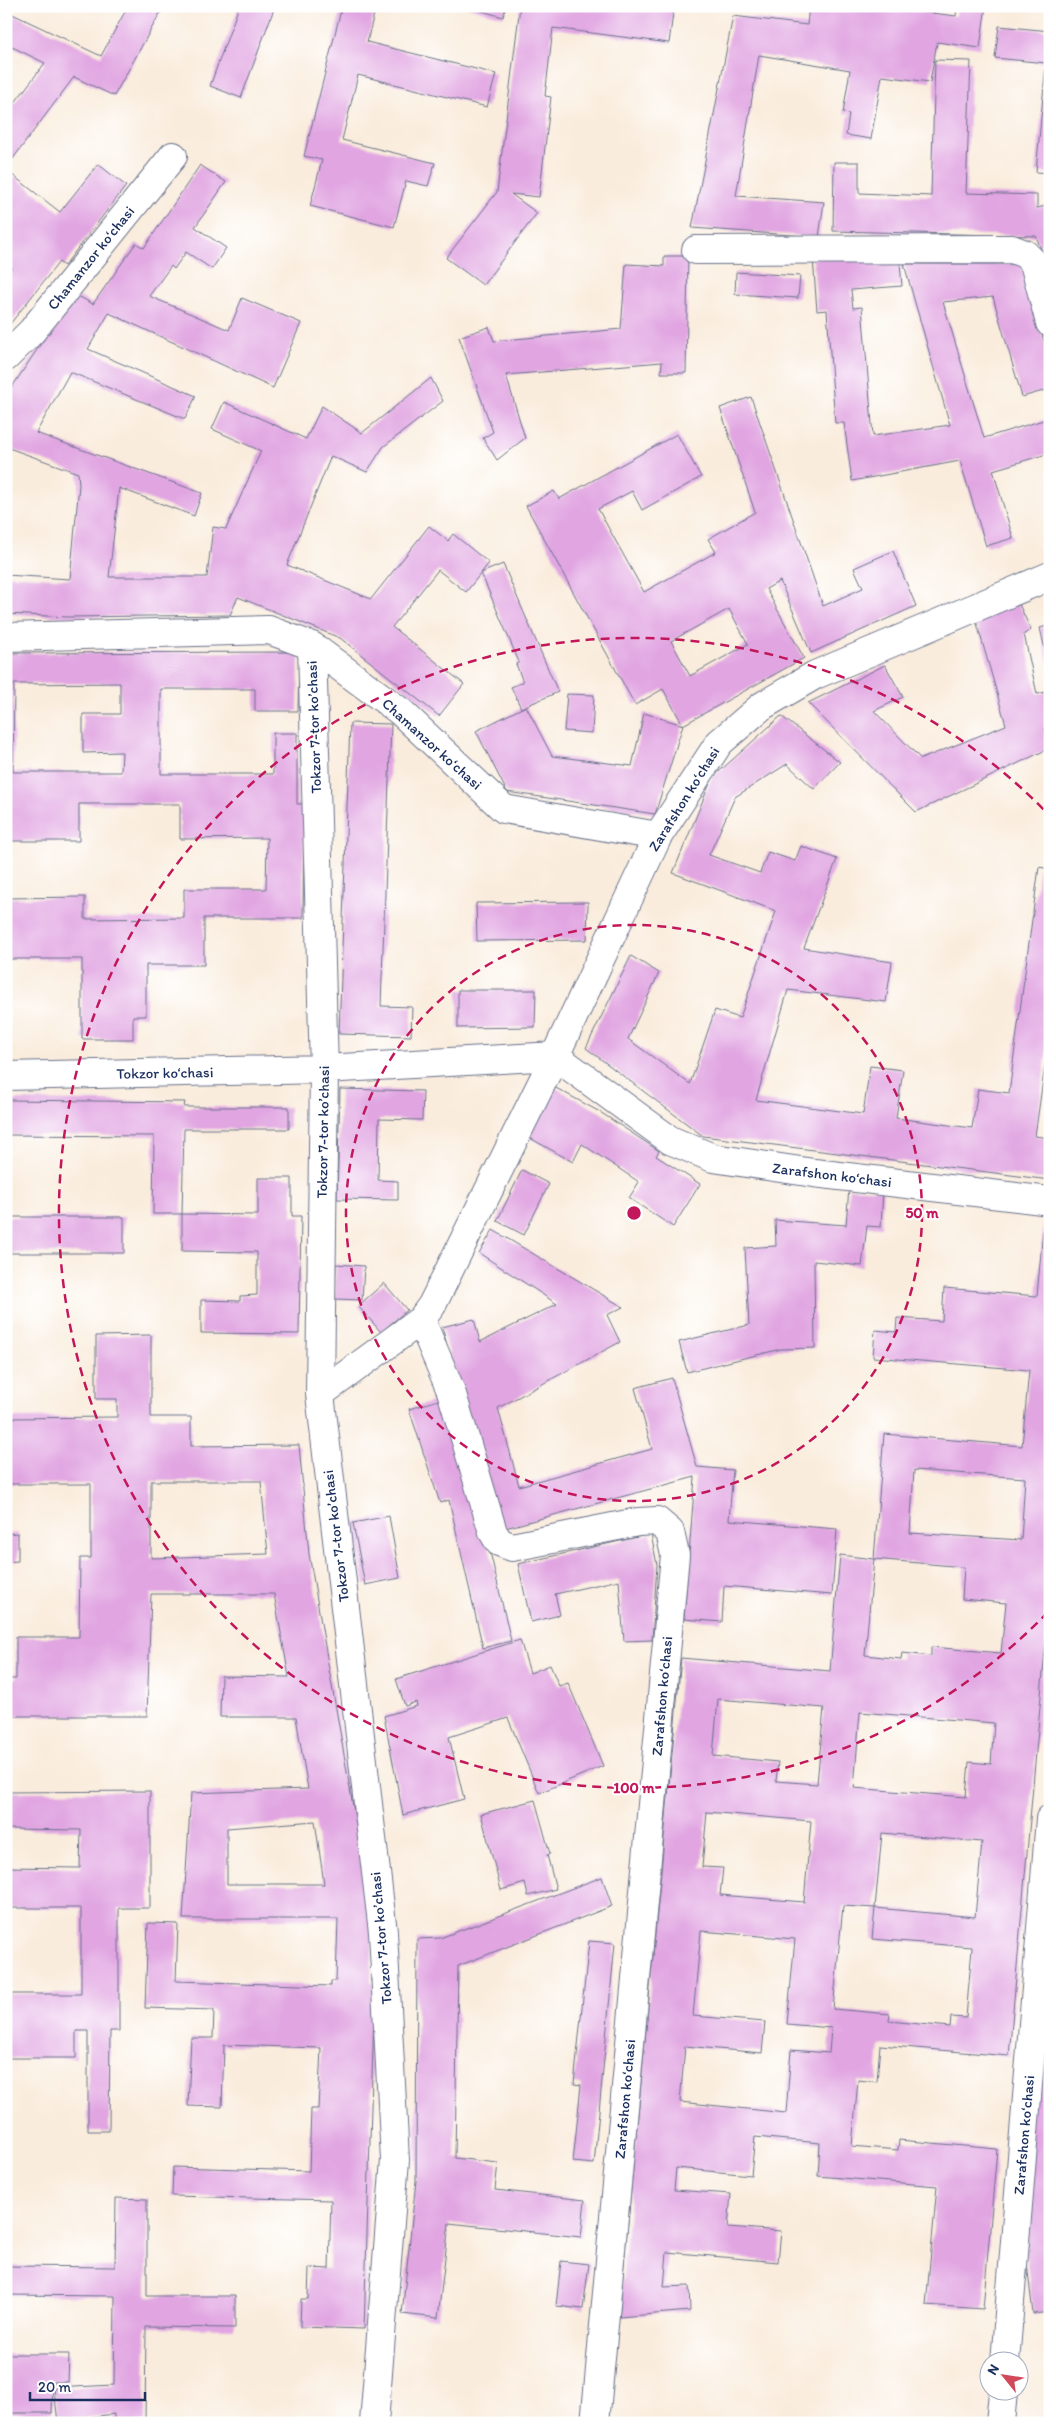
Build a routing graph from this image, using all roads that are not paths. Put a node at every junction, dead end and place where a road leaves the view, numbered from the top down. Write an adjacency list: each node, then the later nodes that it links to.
1 (173, 156): 4 (street, Chamanzor koʻchasi)
2 (696, 250): 3 (street)
3 (1050, 323)
4 (6, 356)
5 (1050, 576): 8 (street, Zarafshon koʻchasi)
6 (6, 637): 7 (street, Chamanzor koʻchasi)
7 (312, 646): 8 (street, Chamanzor koʻchasi); 10 (street, Tokzor 7-tor koʼchasi)
8 (658, 836): 9 (street, Zarafshon koʻchasi)
9 (555, 1056): 10 (street); 12 (street, Zarafshon koʻchasi); 13 (street, Zarafshon koʻchasi)
10 (324, 1069): 11 (street, Tokzor koʻchasi); 14 (street, Tokzor 7-tor koʼchasi)
11 (6, 1076)
12 (1050, 1201)
13 (421, 1320): 14 (street); 19 (street, Zarafshon koʻchasi)
14 (320, 1394): 18 (street, Tokzor 7-tor koʼchasi)
15 (1050, 1818): 16 (street, Zarafshon koʻchasi)
16 (1006, 2352)
17 (1002, 2402): 20 (street)
18 (374, 2423)
19 (595, 2423)
20 (1000, 2423)

